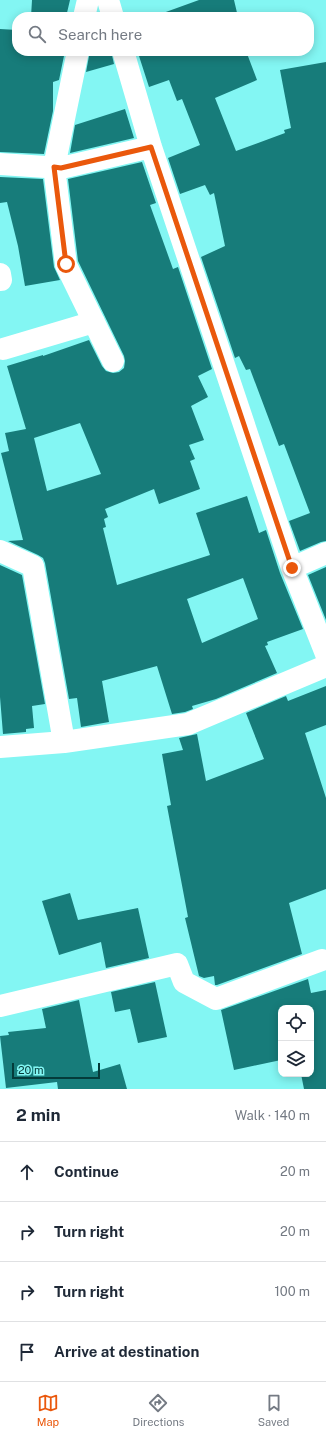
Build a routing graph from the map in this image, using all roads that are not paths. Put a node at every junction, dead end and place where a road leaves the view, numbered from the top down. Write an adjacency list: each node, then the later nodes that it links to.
1 (88, 0): 3 (street)
2 (108, 0): 4 (street)
3 (85, 12)
4 (112, 12)
5 (77, 56): 9 (street)
6 (124, 56): 7 (street)
7 (151, 147): 9 (street); 15 (street)
8 (0, 164): 9 (street)
9 (54, 167): 10 (street)
10 (94, 322): 11 (street); 12 (street)
11 (3, 349)
12 (113, 361)
13 (0, 551): 18 (street)
14 (326, 553): 15 (street)
15 (292, 568): 16 (street)
16 (326, 654)
17 (326, 666): 18 (street)
18 (64, 742): 19 (street)
19 (0, 747)
20 (325, 962): 21 (street)
21 (0, 1006)

